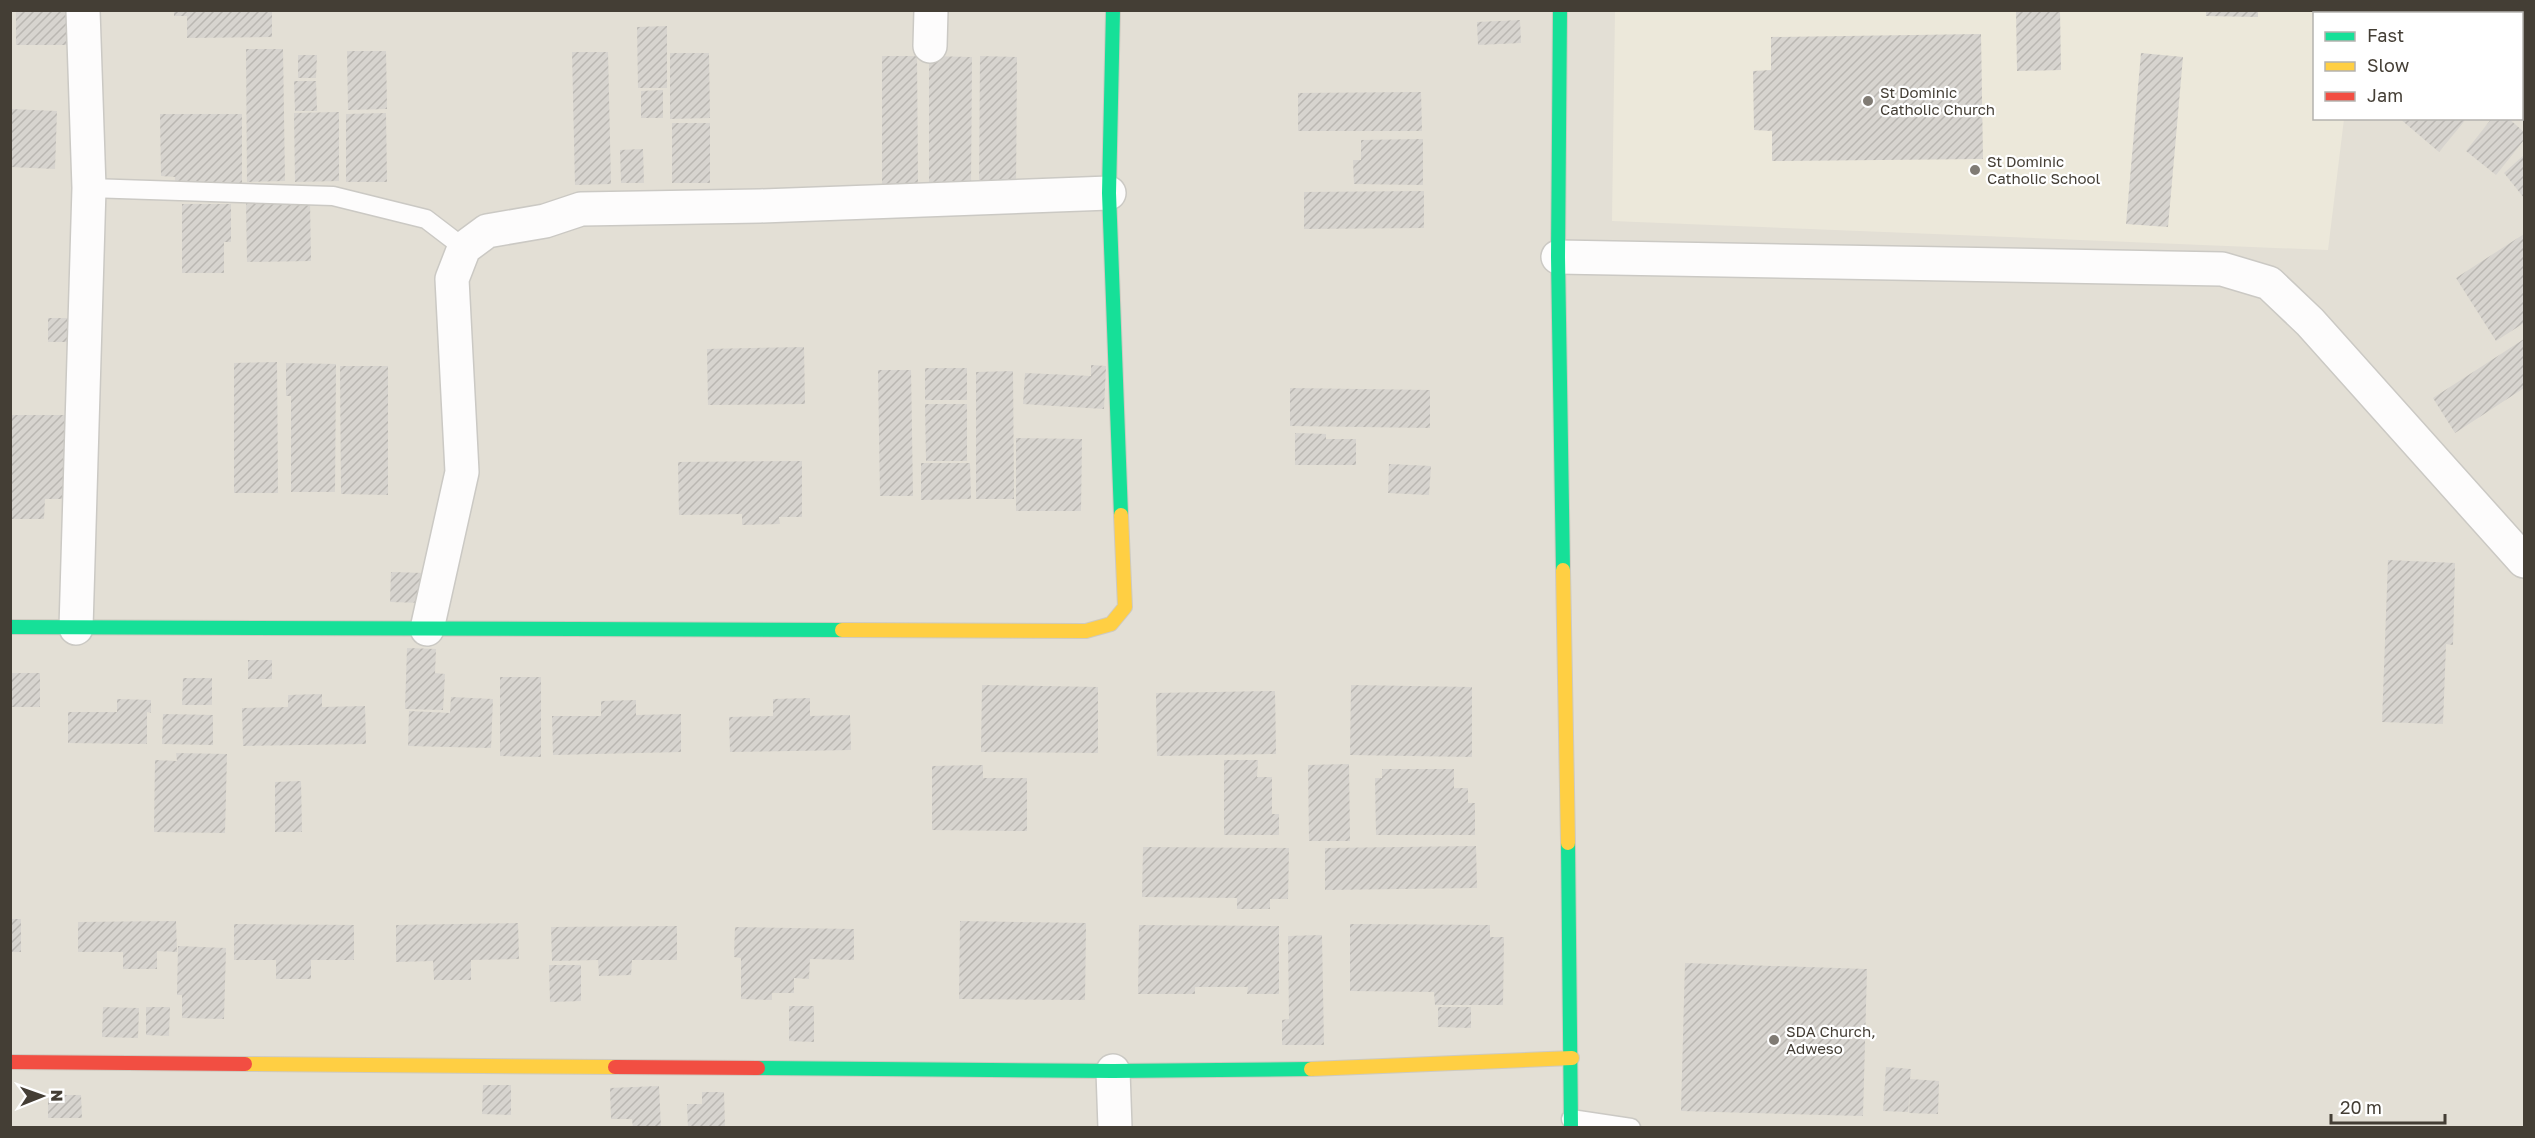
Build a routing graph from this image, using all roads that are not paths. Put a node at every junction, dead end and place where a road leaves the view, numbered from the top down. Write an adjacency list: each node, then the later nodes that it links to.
1 (83, 10): 6 (street)
2 (931, 10): 5 (street)
3 (1113, 10): 7 (street)
4 (1560, 10): 9 (street)
5 (930, 46)
6 (89, 188): 8 (lane); 12 (street)
7 (1109, 193): 8 (street); 13 (street)
8 (464, 248): 13 (street)
9 (1558, 257): 10 (street); 14 (street)
10 (2524, 561)
11 (10, 627): 12 (street)
12 (76, 628): 13 (street)
13 (427, 629)
14 (1572, 1058): 16 (street); 17 (street)
15 (10, 1062): 16 (street)
16 (1113, 1071): 18 (street)
17 (1571, 1123): 19 (lane)
18 (1115, 1128)
19 (1631, 1128)

